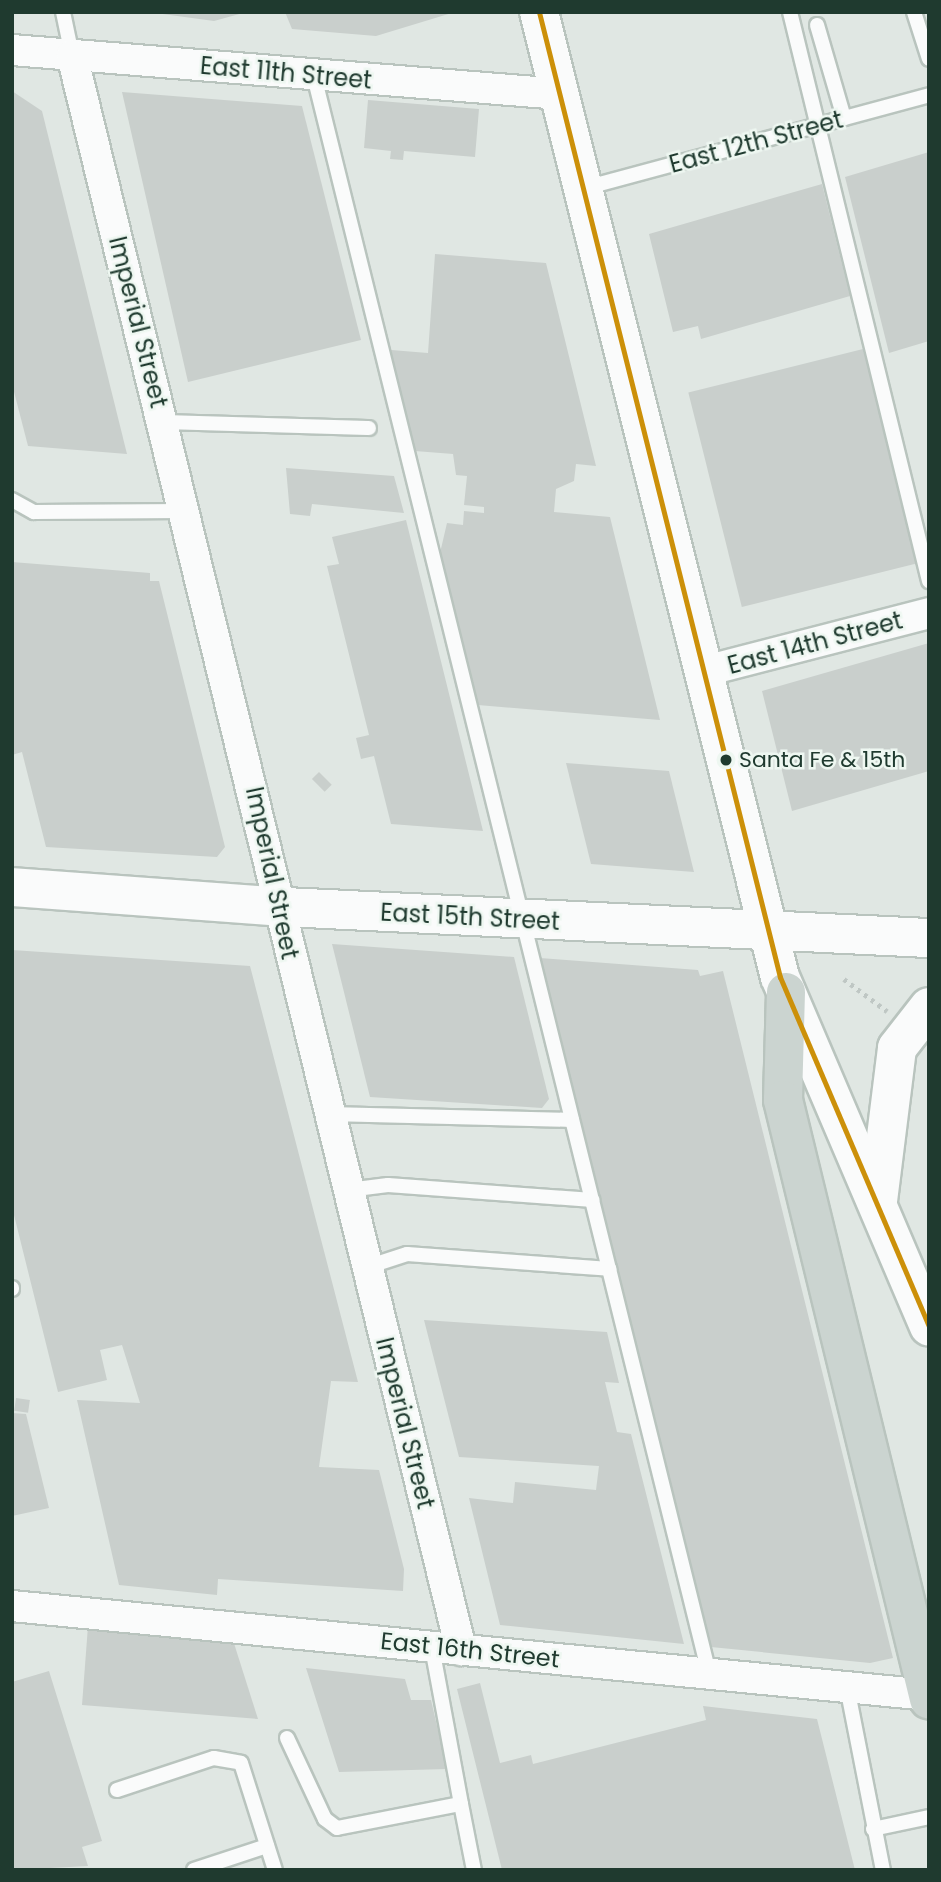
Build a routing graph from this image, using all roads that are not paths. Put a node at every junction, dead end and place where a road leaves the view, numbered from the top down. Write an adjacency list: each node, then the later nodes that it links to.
1 (63, 12): 7 (lane)
2 (539, 12): 10 (main road)
3 (790, 12): 13 (lane)
4 (914, 12): 8 (lane)
5 (817, 25): 12 (lane)
6 (12, 50): 7 (street, East 11th Street)
7 (72, 55): 9 (street, East 11th Street); 15 (street, Imperial Street)
8 (929, 59)
9 (314, 76): 10 (street, East 11th Street); 24 (lane)
10 (560, 94): 14 (main road)
11 (929, 95): 12 (lane, East 12th Street)
12 (844, 118): 13 (lane, East 12th Street)
13 (819, 126): 14 (lane, East 12th Street); 19 (lane)
14 (584, 189): 21 (main road)
15 (163, 422): 16 (lane); 18 (street, Imperial Street)
16 (369, 428)
17 (12, 500): 18 (lane)
18 (186, 511): 23 (street, Imperial Street)
19 (929, 581)
20 (929, 613): 21 (street, East 14th Street)
21 (701, 672): 25 (main road)
22 (12, 887): 23 (main road, East 15th Street)
23 (285, 907): 24 (main road, East 15th Street); 29 (street, Imperial Street)
24 (523, 919): 25 (main road, East 15th Street); 30 (lane)
25 (772, 930): 26 (main road, East 15th Street); 27 (main road)
26 (929, 938)
27 (786, 992): 33 (main road); 42 (main road)
28 (929, 1007): 33 (main road)
29 (329, 1114): 30 (lane); 31 (street, Imperial Street)
30 (572, 1119): 32 (lane)
31 (348, 1190): 32 (lane); 34 (street, Imperial Street)
32 (592, 1200): 35 (lane)
33 (878, 1203): 36 (main road)
34 (367, 1267): 35 (lane); 39 (street, Imperial Street)
35 (609, 1269): 40 (lane)
36 (929, 1327)
37 (12, 1606): 38 (street, East 16th Street)
38 (432, 1647): 39 (street, East 16th Street); 45 (lane)
39 (461, 1650): 40 (street, East 16th Street)
40 (709, 1674): 41 (street, East 16th Street)
41 (847, 1687): 42 (street, East 16th Street); 47 (lane)
42 (927, 1688)
43 (287, 1738): 45 (lane)
44 (117, 1790): 48 (lane)
45 (461, 1804): 51 (lane)
46 (929, 1817): 47 (lane)
47 (873, 1829): 52 (lane)
48 (267, 1846): 49 (lane); 50 (lane)
49 (194, 1870)
50 (275, 1870)
51 (474, 1870)
52 (883, 1870)

